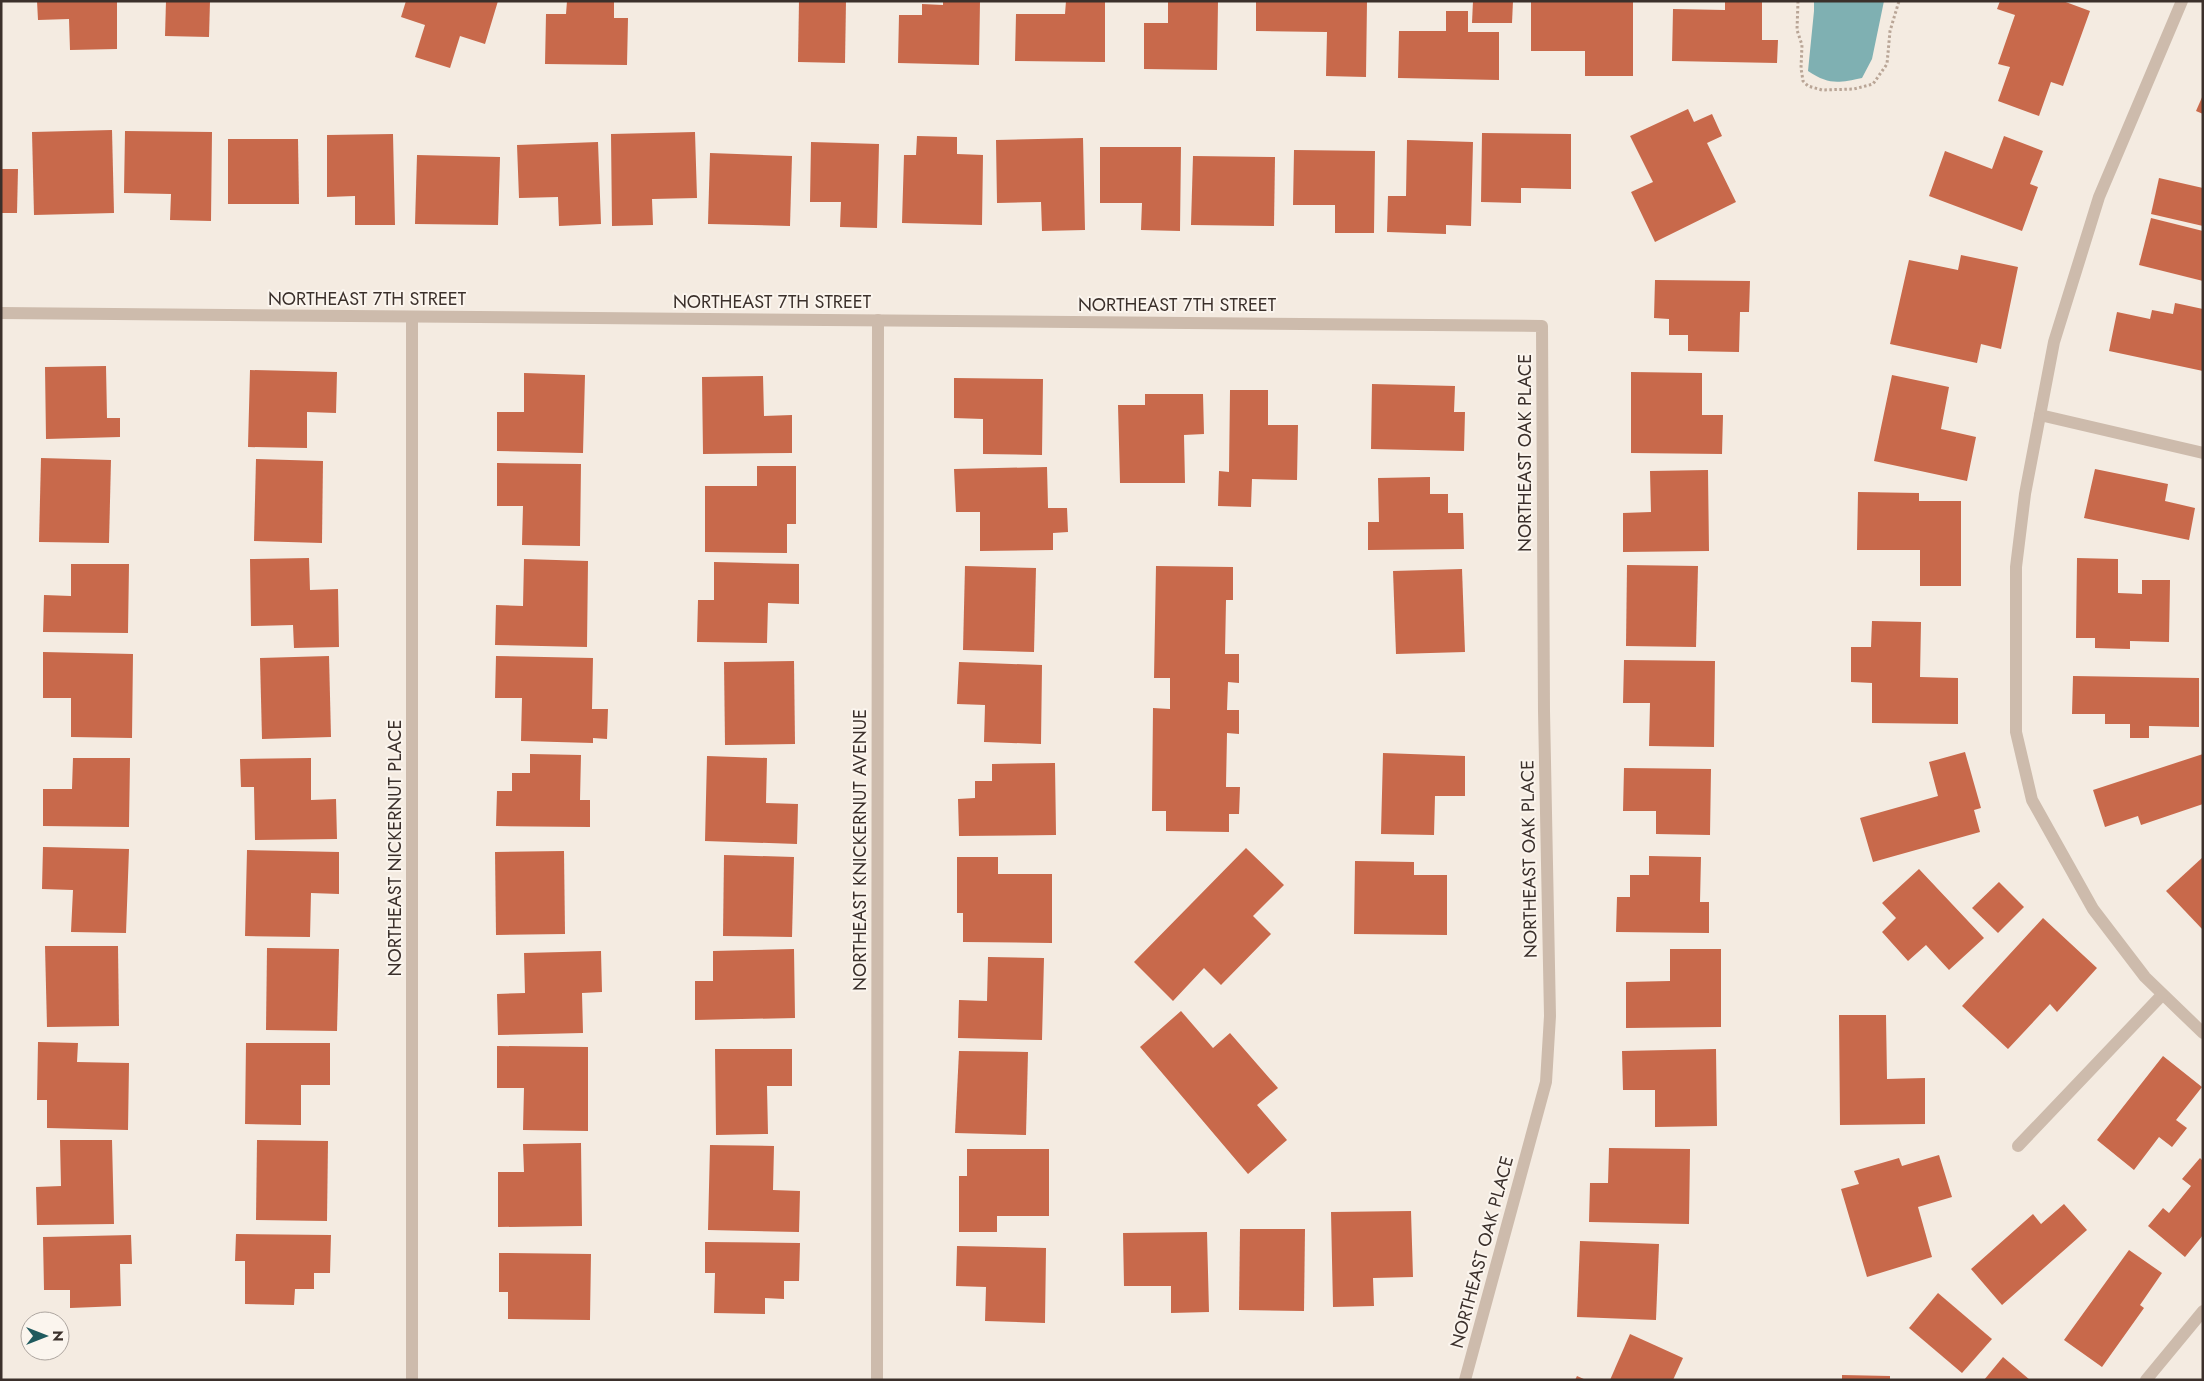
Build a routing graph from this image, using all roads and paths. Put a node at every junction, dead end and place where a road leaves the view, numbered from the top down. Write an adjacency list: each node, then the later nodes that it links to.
1 (1798, 1): 2 (path)
2 (1899, 1)
3 (2182, 1): 8 (street)
4 (1, 313): 5 (street, NORTHEAST 7TH STREET)
5 (412, 316): 6 (street, NORTHEAST 7TH STREET); 14 (street, NORTHEAST NICKERNUT PLACE)
6 (878, 320): 7 (street, NORTHEAST 7TH STREET); 15 (street, NORTHEAST KNICKERNUT AVENUE)
7 (1542, 326): 16 (street, NORTHEAST OAK PLACE)
8 (2040, 415): 9 (street); 10 (street)
9 (2203, 453)
10 (2162, 995): 11 (street); 12 (street)
11 (2203, 1033)
12 (2018, 1146)
13 (2203, 1311): 17 (street)
14 (412, 1380)
15 (877, 1380)
16 (1465, 1380)
17 (2146, 1380)

